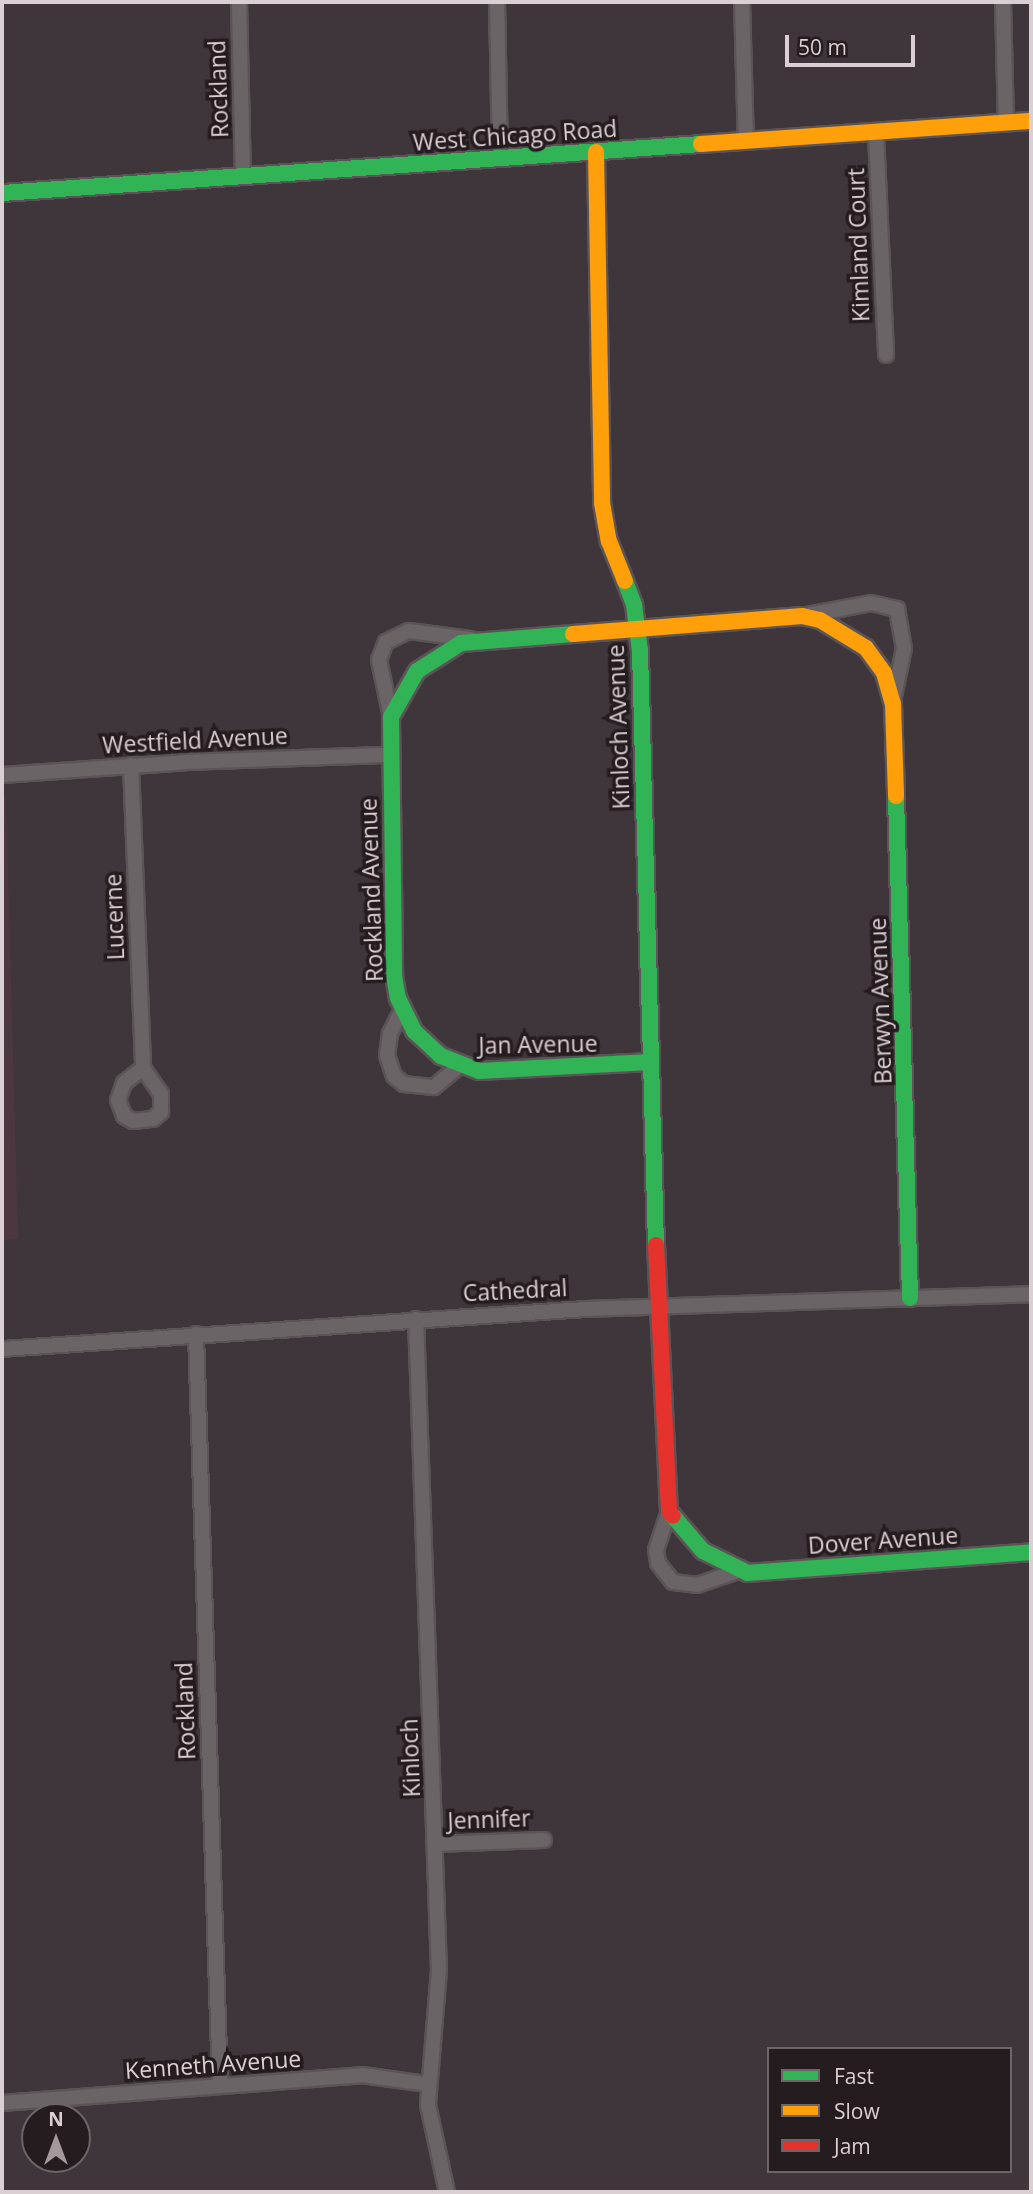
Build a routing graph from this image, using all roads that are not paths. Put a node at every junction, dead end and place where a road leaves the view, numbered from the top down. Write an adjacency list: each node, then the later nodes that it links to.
1 (239, 2): 11 (street, Rockland)
2 (497, 2): 10 (street)
3 (742, 2): 8 (street)
4 (1003, 2): 6 (street)
5 (1031, 121): 6 (street, West Chicago Road)
6 (1006, 123): 7 (street, West Chicago Road)
7 (876, 133): 8 (street, West Chicago Road); 13 (street, Kimland Court)
8 (746, 142): 9 (street, West Chicago Road)
9 (596, 152): 10 (street, West Chicago Road); 15 (street, Kinloch Avenue)
10 (500, 158): 11 (street, West Chicago Road)
11 (243, 175): 12 (street, West Chicago Road)
12 (2, 193)
13 (886, 355)
14 (802, 617): 15 (street); 17 (street, Berwyn Avenue); 17 (street, Berwyn Avenue)
15 (636, 627): 16 (street); 24 (street, Kinloch Avenue)
16 (475, 639): 18 (street); 18 (street, Rockland Avenue)
17 (893, 704): 28 (street, Berwyn Avenue)
18 (391, 716): 19 (street, Rockland Avenue)
19 (391, 755): 20 (street, Westfield Avenue); 22 (street, Rockland Avenue)
20 (131, 765): 21 (street, Westfield Avenue); 26 (street, Lucerne)
21 (2, 775)
22 (402, 1010): 23 (street, Rockland Avenue); 25 (street)
23 (432, 1050): 25 (street, Jan Avenue)
24 (650, 1062): 25 (street, Jan Avenue); 29 (street, Kinloch Avenue)
25 (459, 1066)
26 (143, 1068)
27 (1031, 1294): 28 (street, Cathedral)
28 (910, 1298): 29 (street, Cathedral)
29 (658, 1306): 30 (street, Cathedral); 33 (street, Dover Avenue)
30 (416, 1319): 31 (street, Cathedral); 37 (street, Kinloch)
31 (196, 1334): 32 (street, Cathedral); 39 (street, Rockland)
32 (2, 1349)
33 (668, 1511): 35 (street); 35 (street, Dover Avenue)
34 (1031, 1552): 35 (street, Dover Avenue)
35 (738, 1571)
36 (544, 1840): 37 (street, Jennifer)
37 (435, 1844): 38 (street, Kinloch)
38 (428, 2084): 39 (street, Kenneth Avenue); 41 (street, Kinloch)
39 (220, 2086): 40 (street, Kenneth Avenue)
40 (2, 2103)
41 (447, 2192)

